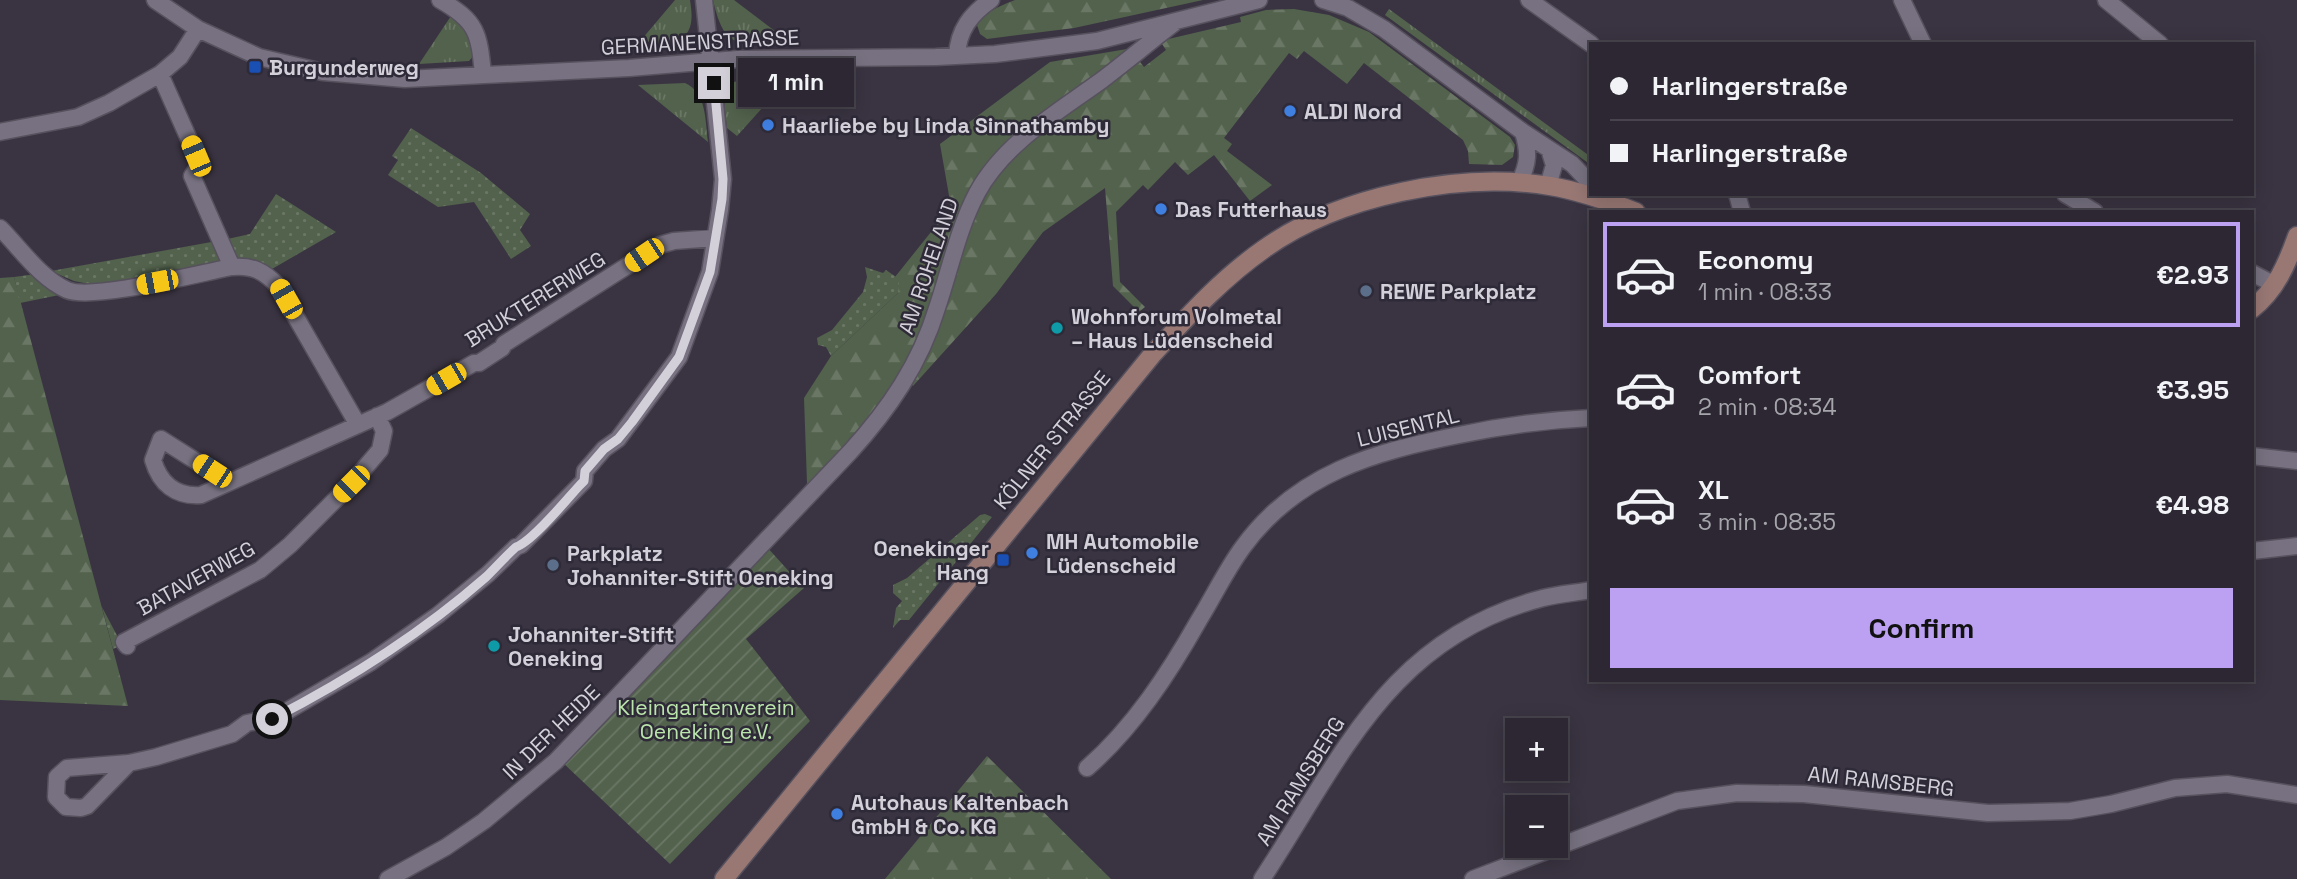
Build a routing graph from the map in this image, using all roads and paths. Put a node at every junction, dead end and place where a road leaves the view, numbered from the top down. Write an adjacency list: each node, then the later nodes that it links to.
1 (155, 0): 11 (street, GERMANENSTRASSE)
2 (440, 0): 18 (street)
3 (704, 0): 16 (street)
4 (991, 0): 15 (street)
5 (1259, 0): 10 (street, GERMANENSTRASSE)
6 (1323, 0): 20 (street)
7 (1529, 0): 14 (street)
8 (1902, 0): 12 (street)
9 (2106, 0): 13 (street)
10 (1177, 21): 15 (street, GERMANENSTRASSE); 43 (street, AM ROHELAND)
11 (198, 29): 17 (street); 18 (street, GERMANENSTRASSE)
12 (1922, 42)
13 (2158, 42)
14 (1589, 43)
15 (957, 56): 16 (street, GERMANENSTRASSE)
16 (711, 61): 18 (street, GERMANENSTRASSE); 32 (street)
17 (160, 74): 19 (street); 33 (street)
18 (483, 74)
19 (0, 132)
20 (1523, 132): 21 (street); 23 (street)
21 (1549, 149): 22 (street); 24 (street)
22 (1589, 182)
23 (1519, 183): 24 (main road, KÖLNER STRASSE); 52 (main road, KÖLNER STRASSE)
24 (1549, 186): 25 (main road, KÖLNER STRASSE)
25 (1589, 194)
26 (2068, 196): 29 (street)
27 (1601, 197): 28 (main road, KÖLNER STRASSE)
28 (1631, 210)
29 (2092, 210)
30 (0, 228): 33 (street)
31 (2297, 236): 35 (main road)
32 (715, 238): 37 (street, BRUKTERERWEG); 48 (street)
33 (232, 267): 39 (street)
34 (2254, 274): 35 (street)
35 (2275, 285): 36 (main road)
36 (2254, 307)
37 (377, 416): 39 (street, BRUKTERERWEG); 47 (street, BATAVERWEG)
38 (1589, 418): 49 (street, LUISENTAL)
39 (358, 425): 42 (street, BRUKTERERWEG)
40 (2254, 456): 41 (street)
41 (2297, 461)
42 (229, 482): 42 (street, BRUKTERERWEG)
43 (808, 496): 51 (street, IN DER HEIDE)
44 (2297, 547): 45 (street)
45 (2254, 551)
46 (1589, 590): 53 (street, AM RAMSBERG)
47 (127, 646)
48 (129, 763)
49 (1087, 768)
50 (2297, 795): 54 (street, AM RAMSBERG)
51 (388, 879)
52 (724, 879)
53 (1262, 879)
54 (1473, 879)

